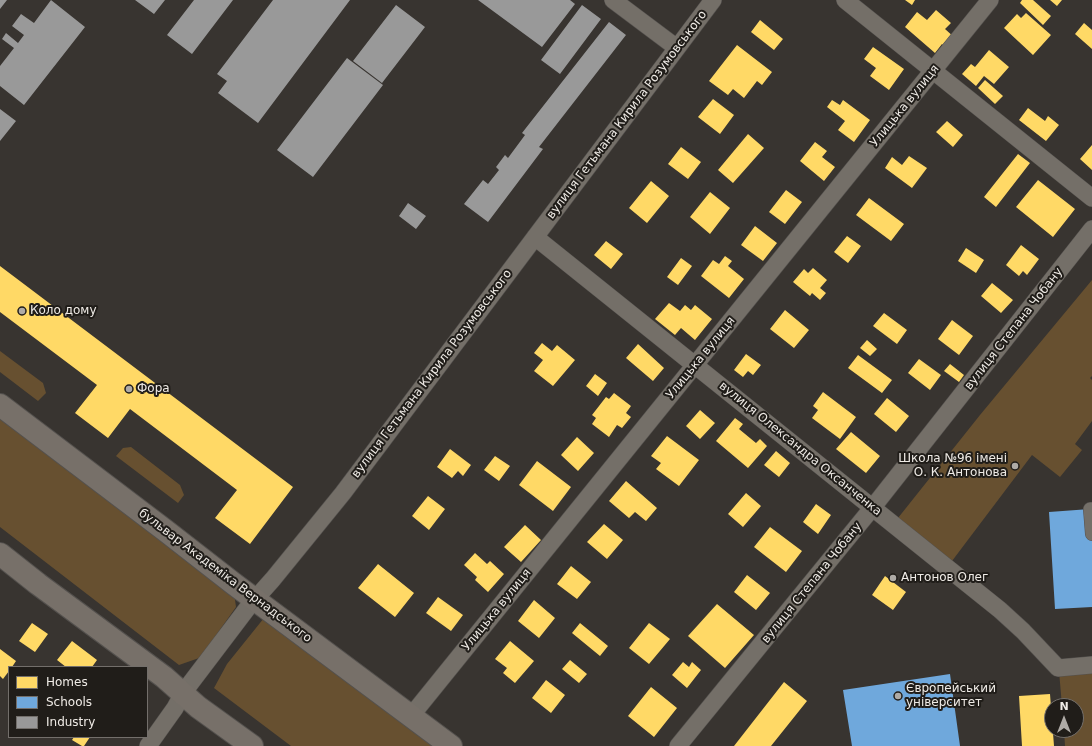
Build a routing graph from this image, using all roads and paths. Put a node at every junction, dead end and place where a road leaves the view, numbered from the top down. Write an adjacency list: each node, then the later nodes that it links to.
1 (613, 0): 5 (street)
2 (713, 0): 5 (street, вулиця Гетьмана Кирила Розумовського)
3 (845, 0): 6 (street)
4 (990, 0): 6 (street, Улицька вулиця)
5 (677, 48): 9 (street, вулиця Гетьмана Кирила Розумовського)
6 (934, 70): 7 (street); 10 (street, Улицька вулиця)
7 (1092, 198)
8 (1092, 229): 12 (street, вулиця Степана Чобану)
9 (535, 237): 10 (street, вулиця Олександра Оксанченка); 16 (street, вулиця Гетьмана Кирила Розумовського)
10 (695, 365): 12 (street, вулиця Олександра Оксанченка); 19 (street, Улицька вулиця)
11 (0, 405): 16 (main road, бульвар Академіка Вернадського)
12 (873, 507): 17 (street, вулиця Олександра Оксанченка); 23 (street, вулиця Степана Чобану)
13 (1092, 509): 14 (street)
14 (1092, 534)
15 (0, 554): 18 (main road)
16 (254, 599): 18 (street, вулиця Гетьмана Кирила Розумовського); 19 (main road, бульвар Академіка Вернадського)
17 (1092, 665)
18 (183, 693): 20 (street, вулиця Гетьмана Кирила Розумовського); 21 (main road)
19 (411, 716): 22 (main road, бульвар Академіка Вернадського)
20 (148, 746)
21 (252, 746)
22 (451, 746)
23 (678, 746)

